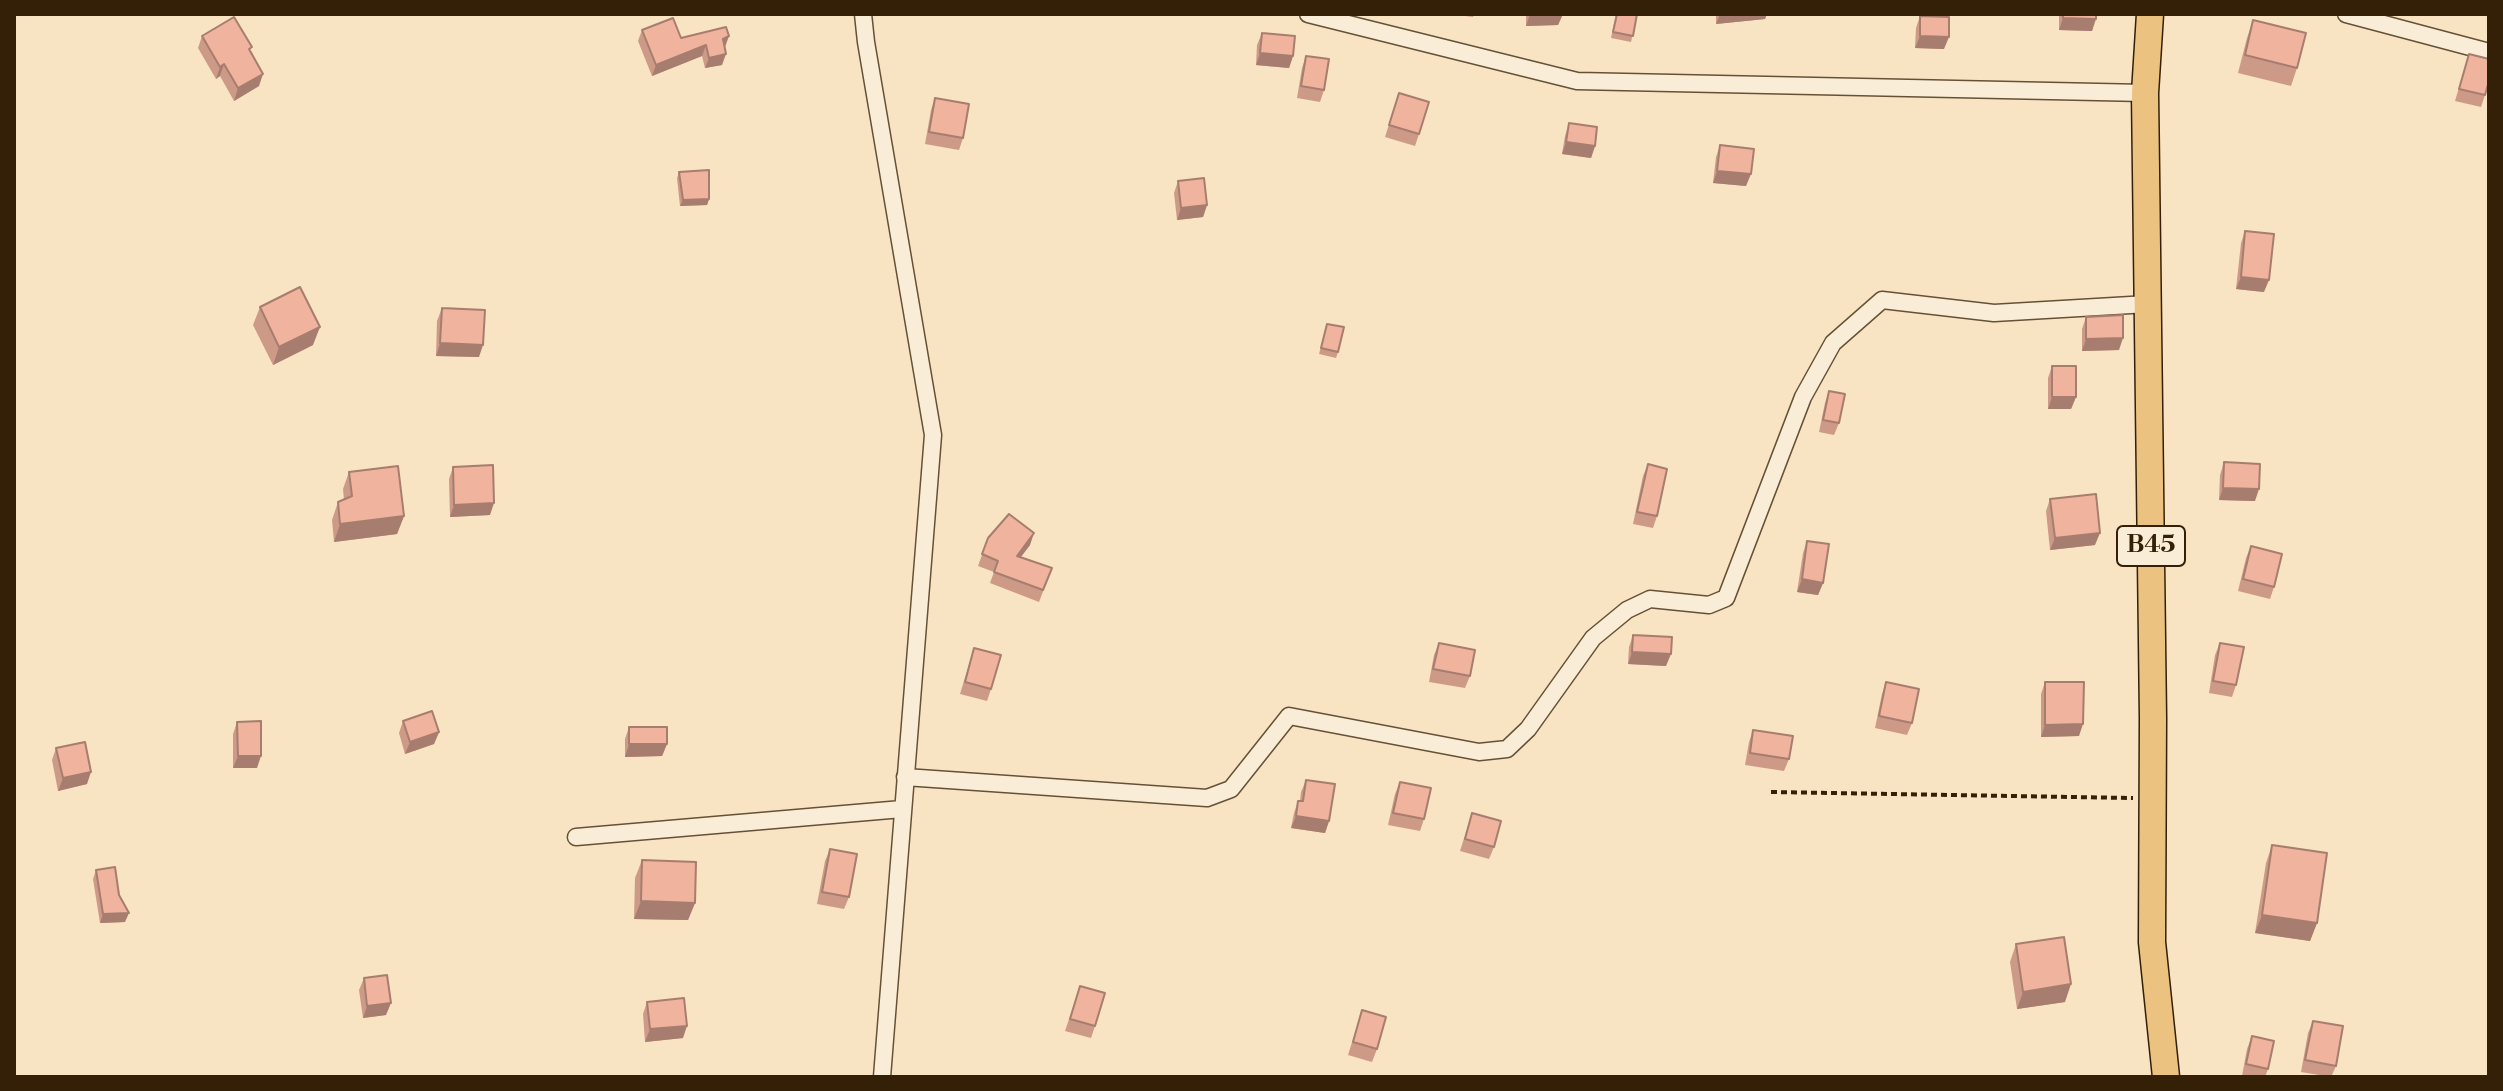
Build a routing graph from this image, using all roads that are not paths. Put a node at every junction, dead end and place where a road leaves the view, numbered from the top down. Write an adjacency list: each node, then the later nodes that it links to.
1 (863, 14): 8 (street)
2 (1308, 14): 6 (street)
3 (2150, 14): 6 (main road, B45)
4 (2346, 14): 5 (street)
5 (2489, 52)
6 (2145, 93): 7 (main road, B45)
7 (2148, 304): 8 (street); 12 (main road, B45)
8 (905, 777): 9 (street)
9 (902, 809): 10 (street); 11 (street)
10 (576, 837)
11 (882, 1077)
12 (2166, 1077)

